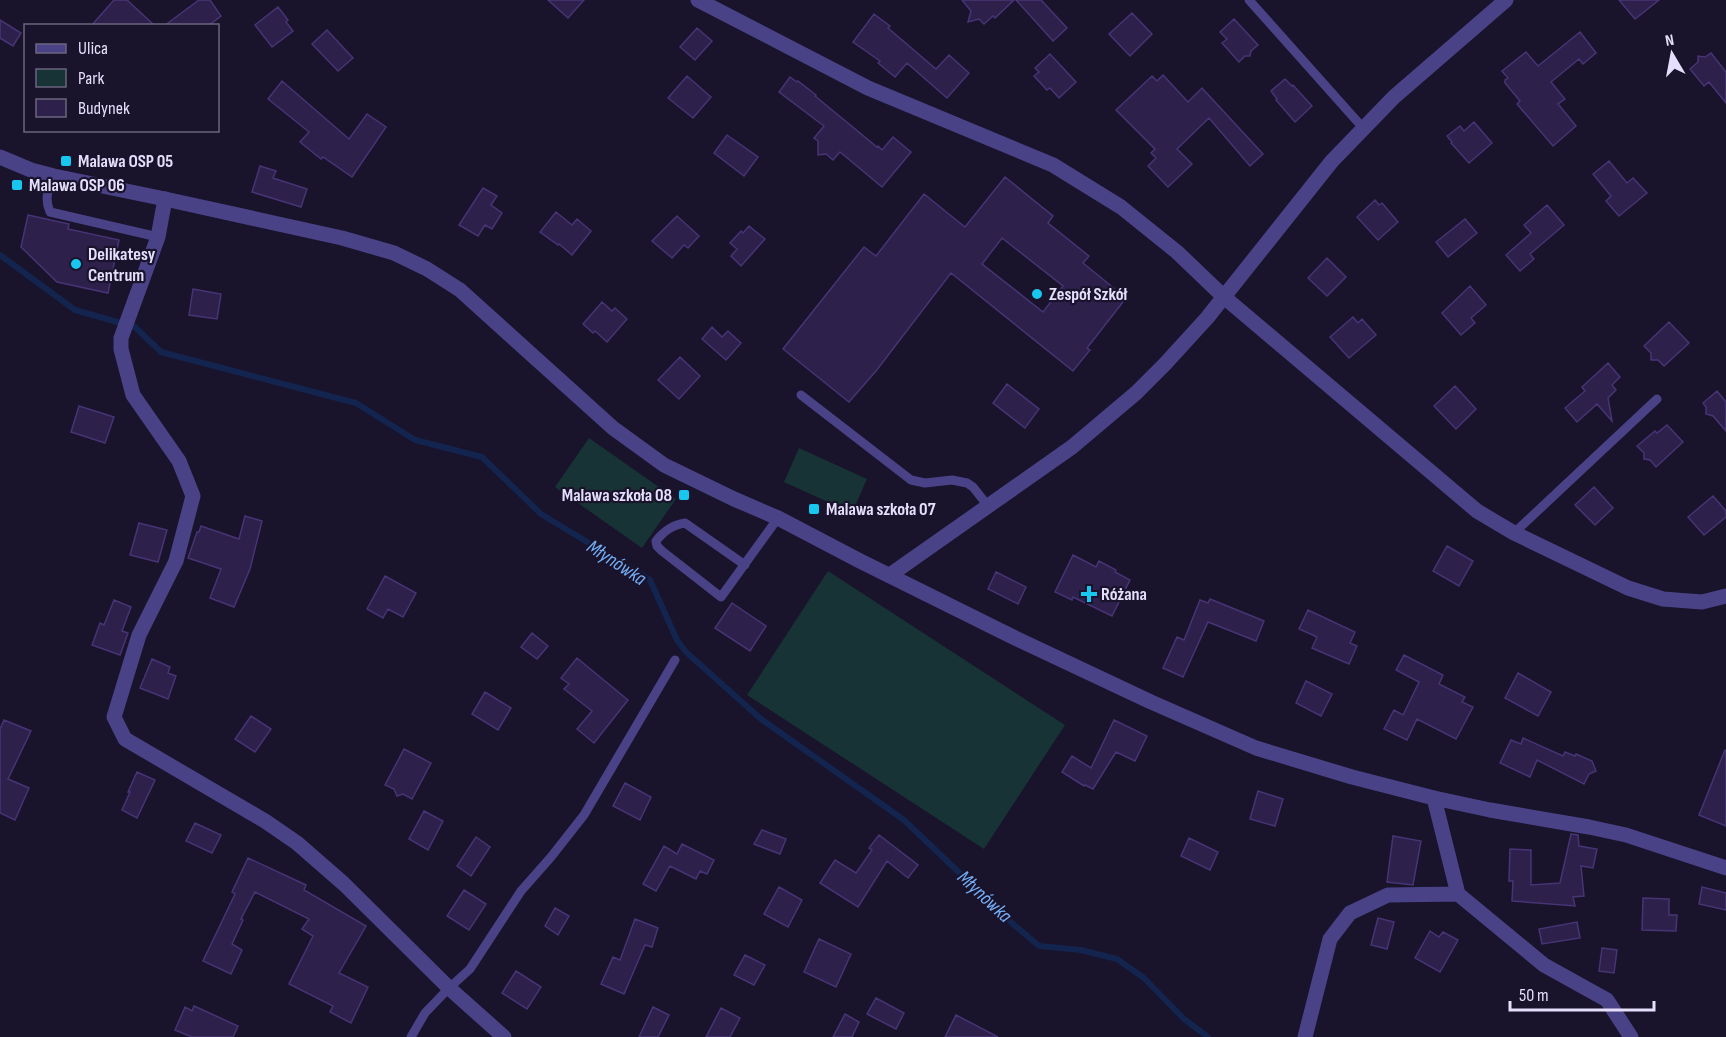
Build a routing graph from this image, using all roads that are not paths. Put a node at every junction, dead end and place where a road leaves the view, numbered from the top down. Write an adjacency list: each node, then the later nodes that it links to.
1 (698, 0): 9 (street)
2 (1249, 0): 4 (lane)
3 (1506, 0): 4 (street)
4 (1364, 129): 9 (street)
5 (0, 158): 6 (street)
6 (54, 176): 7 (street); 8 (lane)
7 (165, 199): 8 (street); 13 (street)
8 (158, 237): 22 (street)
9 (1224, 297): 12 (street); 14 (street)
10 (801, 394): 12 (lane)
11 (1657, 399): 14 (lane)
12 (988, 506): 16 (street)
13 (778, 518): 15 (lane); 16 (street)
14 (1514, 533): 17 (street)
15 (745, 565): 15 (lane)
16 (890, 575): 19 (street)
17 (1726, 596)
18 (675, 660): 22 (lane)
19 (1434, 798): 20 (street); 21 (street)
20 (1726, 868)
21 (1458, 894): 25 (street); 26 (street)
22 (449, 988): 23 (lane); 24 (street)
23 (411, 1037)
24 (504, 1037)
25 (1305, 1037)
26 (1631, 1037)

